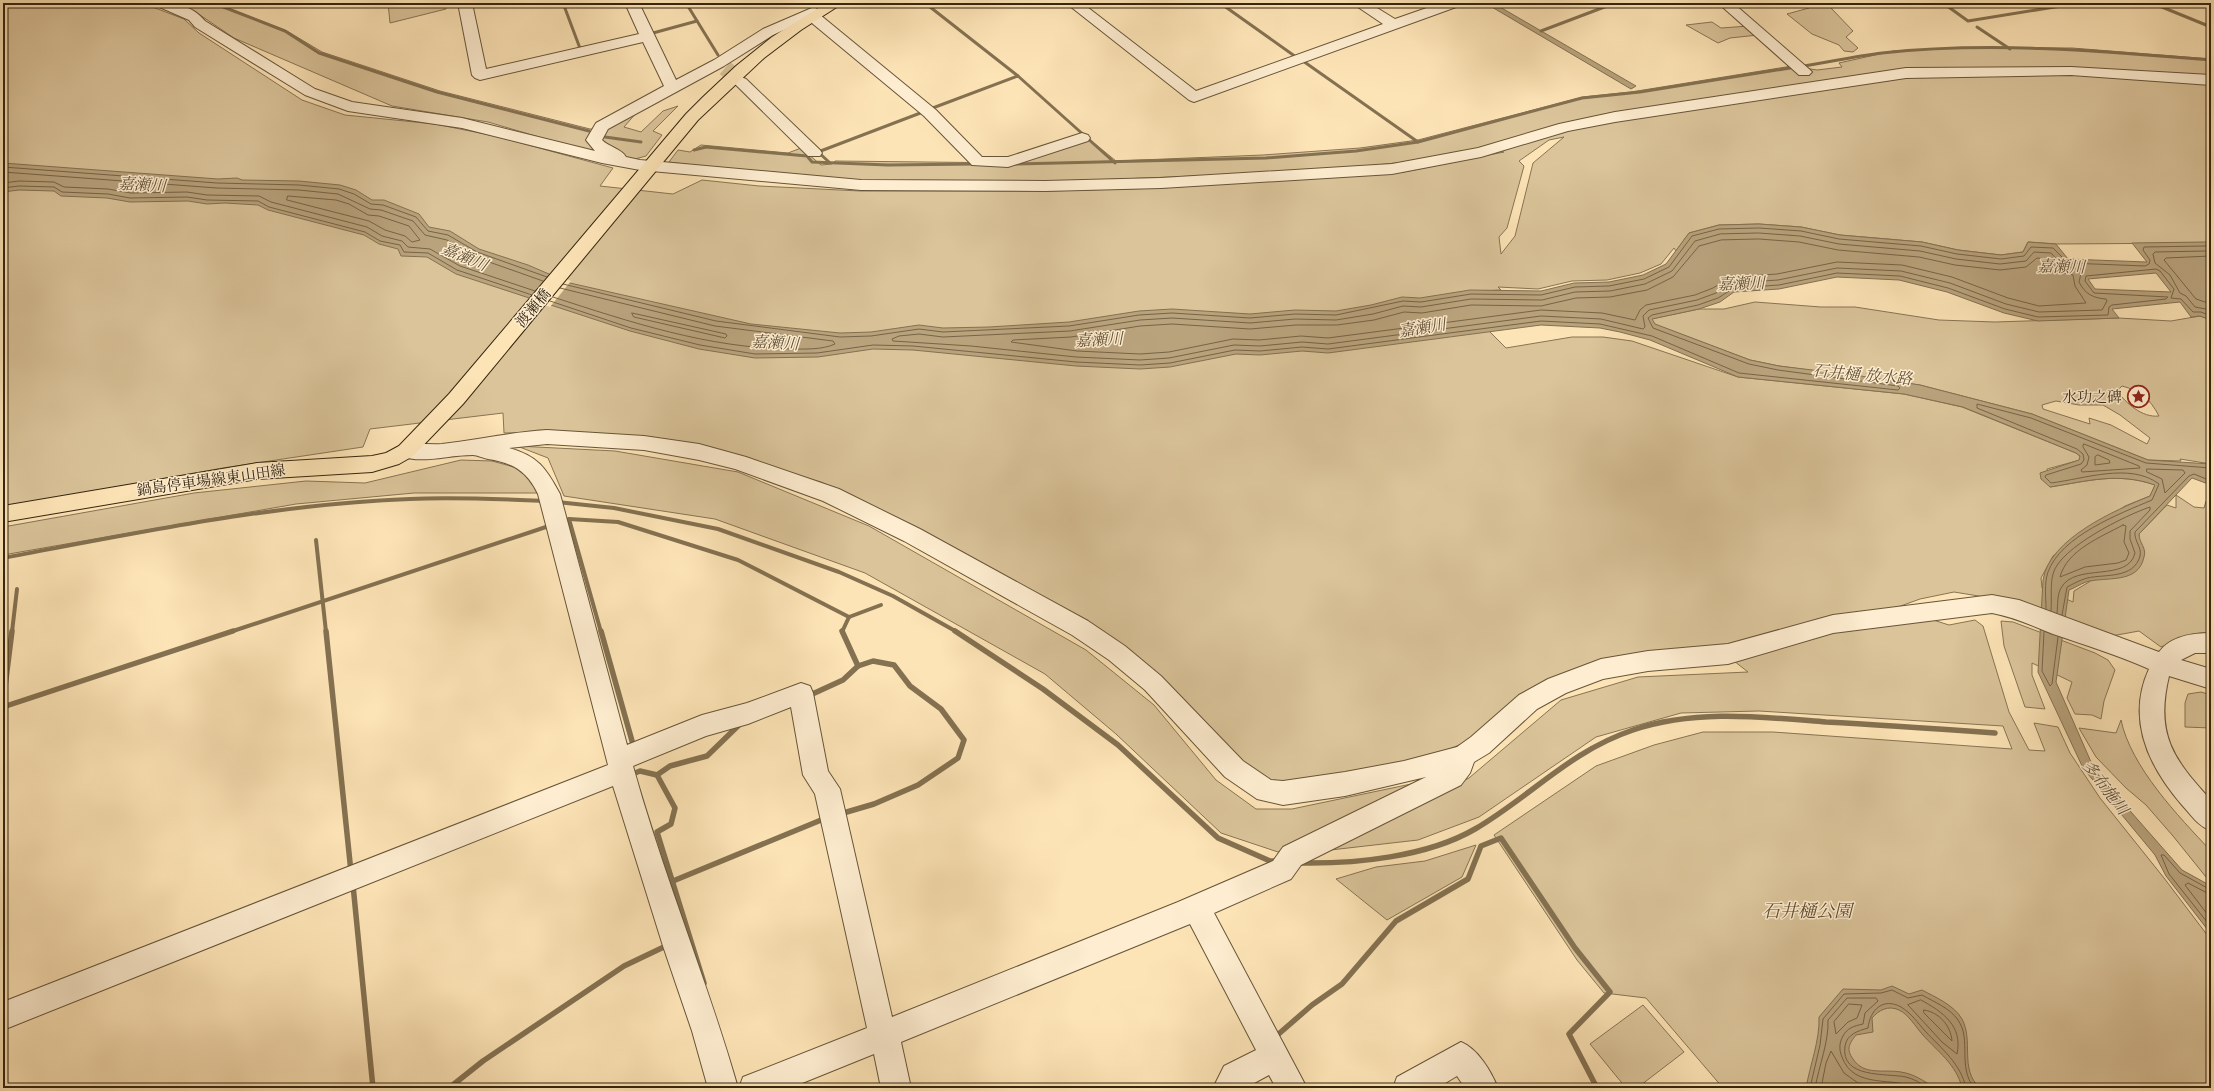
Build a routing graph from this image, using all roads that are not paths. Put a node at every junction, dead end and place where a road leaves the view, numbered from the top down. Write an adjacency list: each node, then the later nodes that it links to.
1 (162, 3): 21 (street)
2 (481, 3): 9 (street)
3 (632, 3): 12 (street)
4 (836, 3): 10 (main road)
5 (1073, 3): 11 (street)
6 (1359, 3): 11 (street)
7 (1454, 3): 11 (street)
8 (1726, 3): 13 (street)
9 (465, 5): 12 (street)
10 (812, 11): 17 (street); 19 (street); 22 (main road)
11 (1394, 25)
12 (649, 36): 17 (street)
13 (1804, 72): 14 (street); 18 (street)
14 (1906, 73): 15 (street); 18 (street)
15 (2211, 80)
16 (741, 82): 20 (street)
17 (677, 84): 21 (street)
18 (1769, 93): 22 (street)
19 (1082, 138)
20 (814, 153)
21 (621, 162): 22 (street)
22 (650, 168): 23 (main road, 渡瀬橋)
23 (410, 446): 24 (street); 25 (main road, 鍋島停車場線東山田線)
24 (472, 448): 29 (street); 30 (street)
25 (3, 514)
26 (2211, 643): 27 (street)
27 (2163, 664): 28 (street); 29 (street); 31 (street)
28 (2211, 679)
29 (1463, 756): 32 (street)
30 (627, 764): 33 (street); 34 (street); 36 (street)
31 (2211, 820)
32 (1196, 907): 34 (street); 35 (street)
33 (3, 1016)
34 (885, 1034): 37 (street); 38 (street)
35 (1269, 1045): 39 (street); 40 (street)
36 (723, 1088)
37 (754, 1088)
38 (896, 1088)
39 (1228, 1088)
40 (1292, 1088)
41 (1408, 1088): 42 (street)
42 (1483, 1088)

